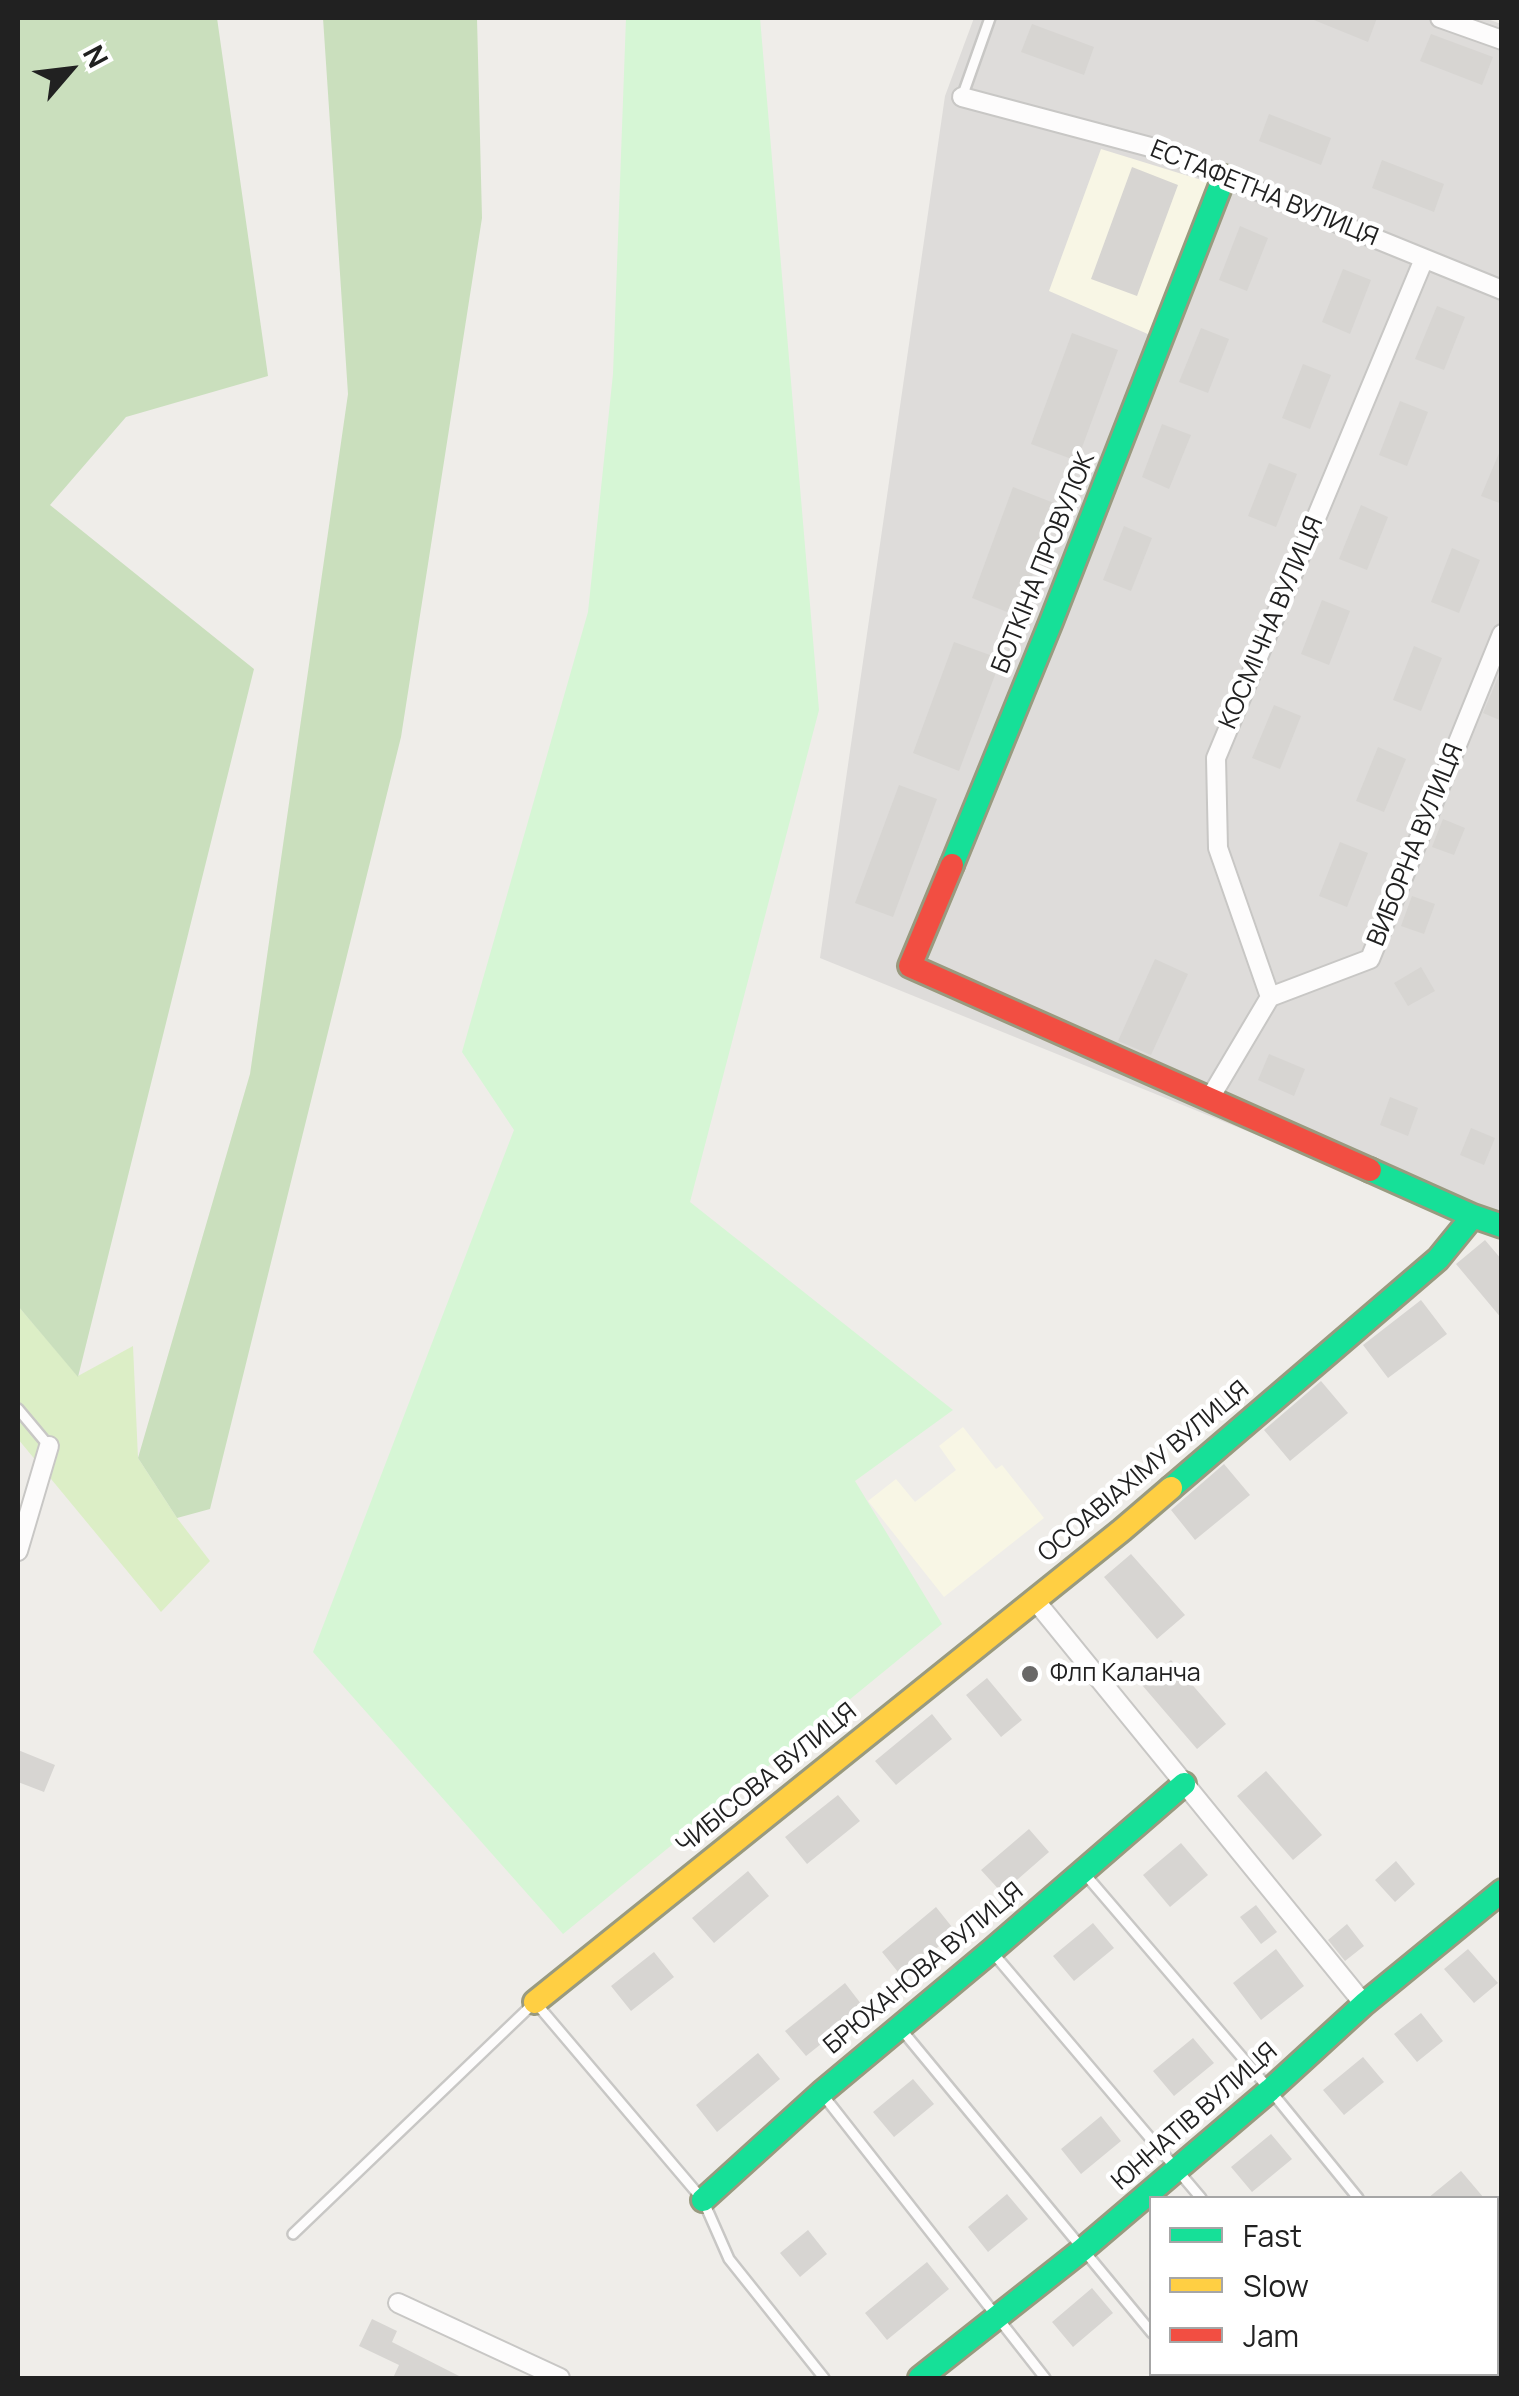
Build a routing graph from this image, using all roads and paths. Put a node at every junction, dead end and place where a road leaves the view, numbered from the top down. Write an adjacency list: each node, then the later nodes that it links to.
1 (990, 18): 4 (lane)
2 (1440, 18): 3 (street)
3 (1502, 40)
4 (962, 98): 5 (street, ЕСТАФЕТНА ВУЛИЦЯ)
5 (1224, 177): 6 (street, ЕСТАФЕТНА ВУЛИЦЯ); 10 (street, БОТКІНА ПРОВУЛОК)
6 (1424, 259): 7 (street, ЕСТАФЕТНА ВУЛИЦЯ); 9 (street, КОСМІЧНА ВУЛИЦЯ)
7 (1502, 290)
8 (1502, 634): 9 (street, ВИБОРНА ВУЛИЦЯ)
9 (1270, 997): 10 (street)
10 (1210, 1098): 11 (street)
11 (1473, 1216): 12 (street); 16 (street, ОСОАВІАХІМУ ВУЛИЦЯ)
12 (1502, 1226)
13 (18, 1410): 14 (lane)
14 (49, 1446): 15 (street)
15 (18, 1551)
16 (1034, 1599): 17 (street, ОСОАВІАХІМУ ВУЛИЦЯ); 21 (street, ЧИБІСОВА ВУЛИЦЯ)
17 (1184, 1784): 18 (street, БРЮХАНОВА ВУЛИЦЯ); 22 (street, ОСОАВІАХІМУ ВУЛИЦЯ)
18 (1082, 1871): 20 (street, БРЮХАНОВА ВУЛИЦЯ); 24 (lane)
19 (1502, 1892): 22 (street, ЮННАТІВ ВУЛИЦЯ)
20 (991, 1950): 23 (street, БРЮХАНОВА ВУЛИЦЯ); 26 (lane)
21 (535, 2002): 29 (lane); 30 (lane)
22 (1364, 2004): 24 (street, ЮННАТІВ ВУЛИЦЯ)
23 (899, 2027): 25 (street, БРЮХАНОВА ВУЛИЦЯ); 31 (lane)
24 (1270, 2090): 26 (street, ЮННАТІВ ВУЛИЦЯ); 28 (lane)
25 (821, 2093): 29 (street, БРЮХАНОВА ВУЛИЦЯ); 33 (lane)
26 (1177, 2170): 27 (lane); 31 (street, ЮННАТІВ ВУЛИЦЯ)
27 (1199, 2196)
28 (1356, 2196)
29 (703, 2200): 36 (lane)
30 (294, 2234)
31 (1082, 2250): 33 (street, ЮННАТІВ ВУЛИЦЯ); 34 (lane)
32 (398, 2303): 35 (street)
33 (996, 2318): 37 (street, ЮННАТІВ ВУЛИЦЯ); 38 (lane)
34 (1149, 2329)
35 (560, 2378)
36 (824, 2378)
37 (920, 2378)
38 (1045, 2378)

